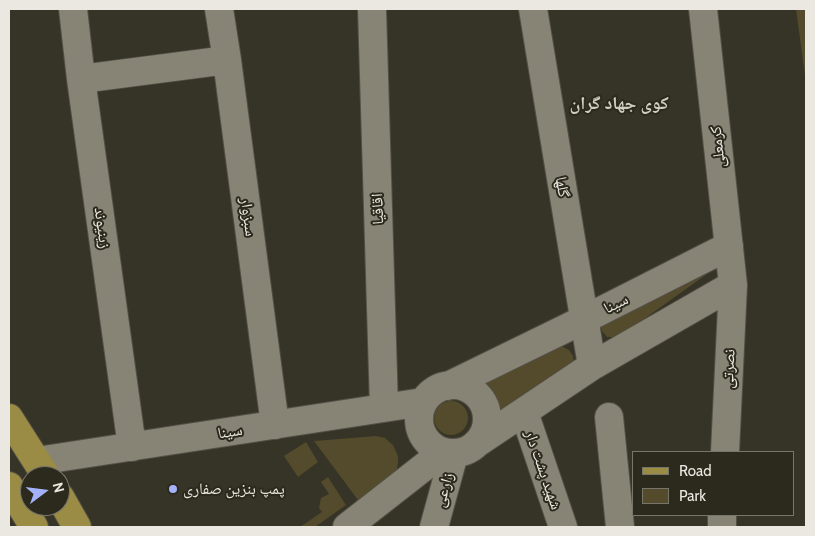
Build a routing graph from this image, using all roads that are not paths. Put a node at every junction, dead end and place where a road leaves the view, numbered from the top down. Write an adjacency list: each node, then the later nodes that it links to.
1 (73, 9): 7 (street, زینیوند)
2 (218, 9): 6 (street, سبزوار)
3 (372, 9): 14 (street, اقاقیا)
4 (533, 9): 10 (street, گلها)
5 (703, 9): 8 (street, کرمعلی)
6 (227, 60): 7 (street); 18 (street, سبزوار)
7 (81, 79): 19 (street, زینیوند)
8 (729, 246): 9 (street, کرمعلی); 10 (street, سینا)
9 (733, 285): 11 (street); 21 (street, نصرتی)
10 (584, 320): 11 (street, گلها); 12 (street, سینا)
11 (592, 366): 15 (street)
12 (448, 386): 13 (street); 20 (street)
13 (423, 402): 14 (street, سینا); 20 (street)
14 (384, 408): 18 (street, سینا)
15 (524, 412): 20 (street); 30 (street, شهید پشت دار)
16 (9, 418): 22 (main road)
17 (609, 418): 31 (street)
18 (275, 425): 19 (street, سینا)
19 (132, 447): 23 (street, سینا)
20 (458, 450): 28 (street); 29 (street, زارعی)
21 (725, 451)
22 (40, 466)
23 (54, 466)
24 (9, 486): 26 (main road)
25 (70, 515): 27 (main road)
26 (34, 527)
27 (77, 527)
28 (347, 527)
29 (434, 527)
30 (563, 527)
31 (620, 527)

